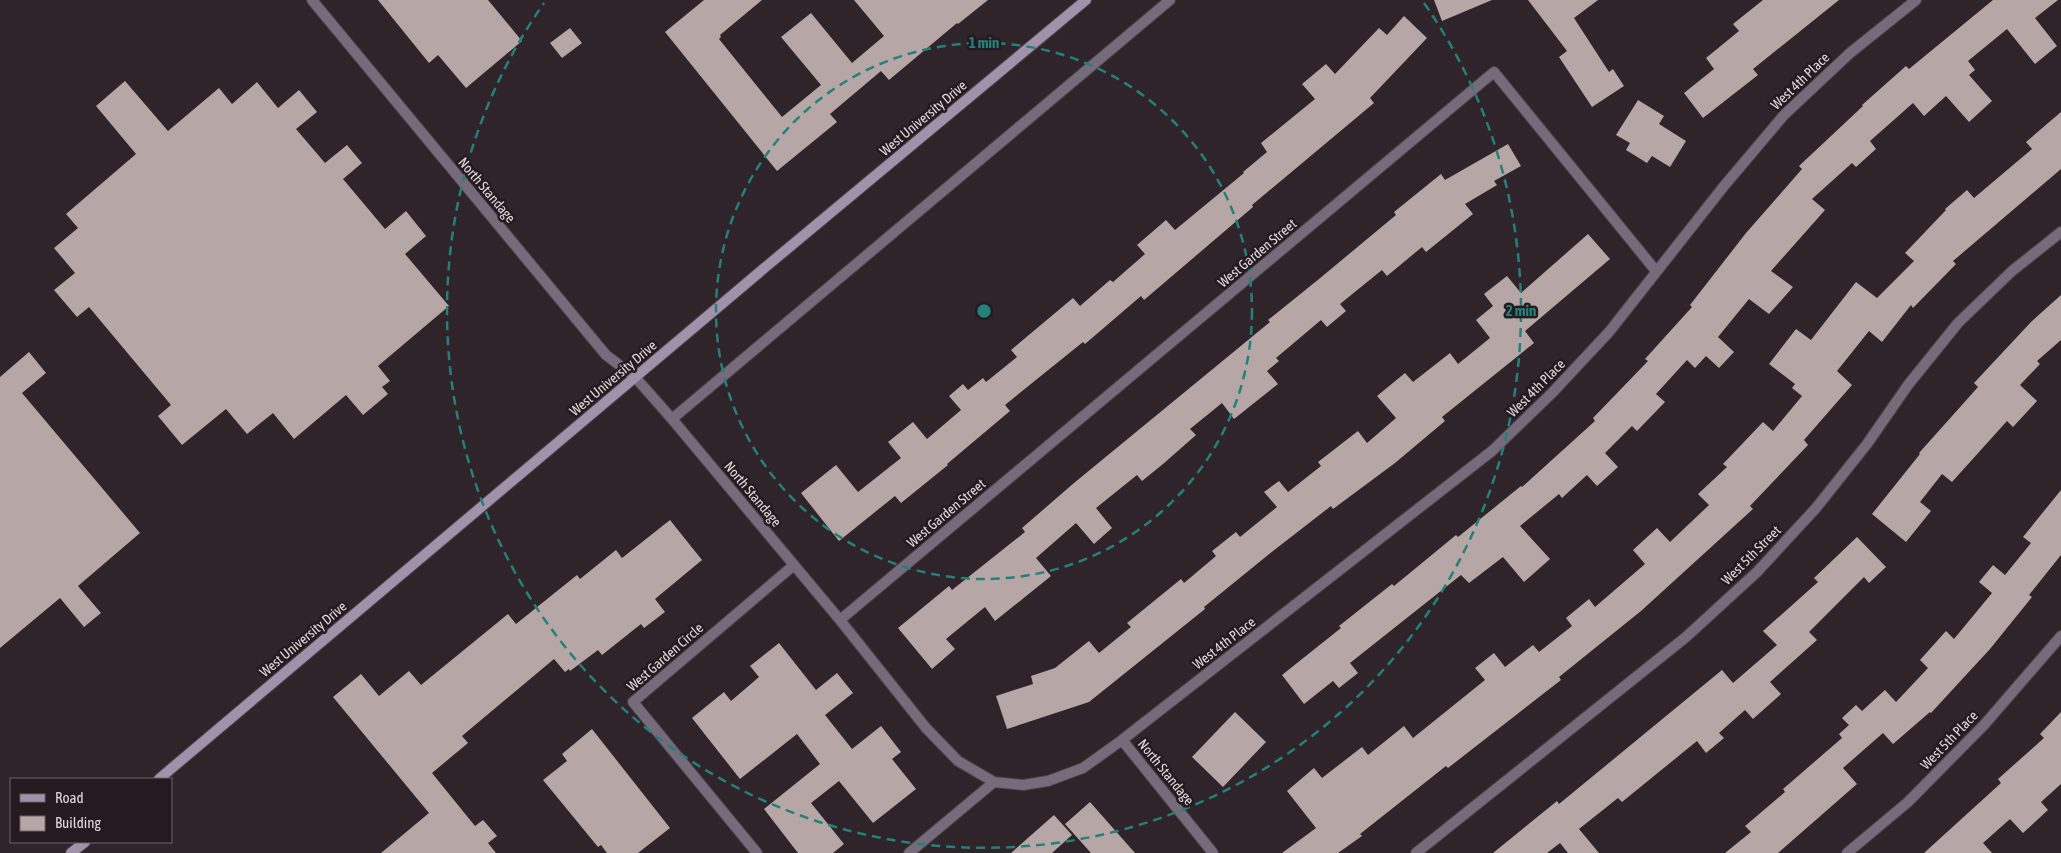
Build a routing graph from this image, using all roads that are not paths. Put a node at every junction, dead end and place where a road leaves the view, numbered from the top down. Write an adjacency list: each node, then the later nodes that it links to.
1 (312, 0): 7 (street, North Standage)
2 (1086, 0): 7 (main road, West University Drive)
3 (1170, 0): 8 (street)
4 (1916, 0): 6 (street, West 4th Place)
5 (2061, 232): 20 (street, West 5th Street)
6 (1656, 271): 10 (street, West Garden Street); 12 (street, West 4th Place)
7 (635, 377): 8 (street, North Standage); 13 (main road, West University Drive)
8 (672, 419): 9 (street, North Standage)
9 (794, 565): 10 (street, North Standage); 17 (street, West Garden Circle)
10 (840, 620): 14 (street, North Standage)
11 (2061, 636): 21 (street, West 5th Place)
12 (1122, 740): 14 (street, North Standage); 19 (street, North Standage)
13 (160, 778)
14 (994, 782): 18 (street)
15 (84, 843): 16 (main road)
16 (71, 853)
17 (757, 853)
18 (909, 853)
19 (1213, 853)
20 (1416, 853)
21 (1847, 853)

